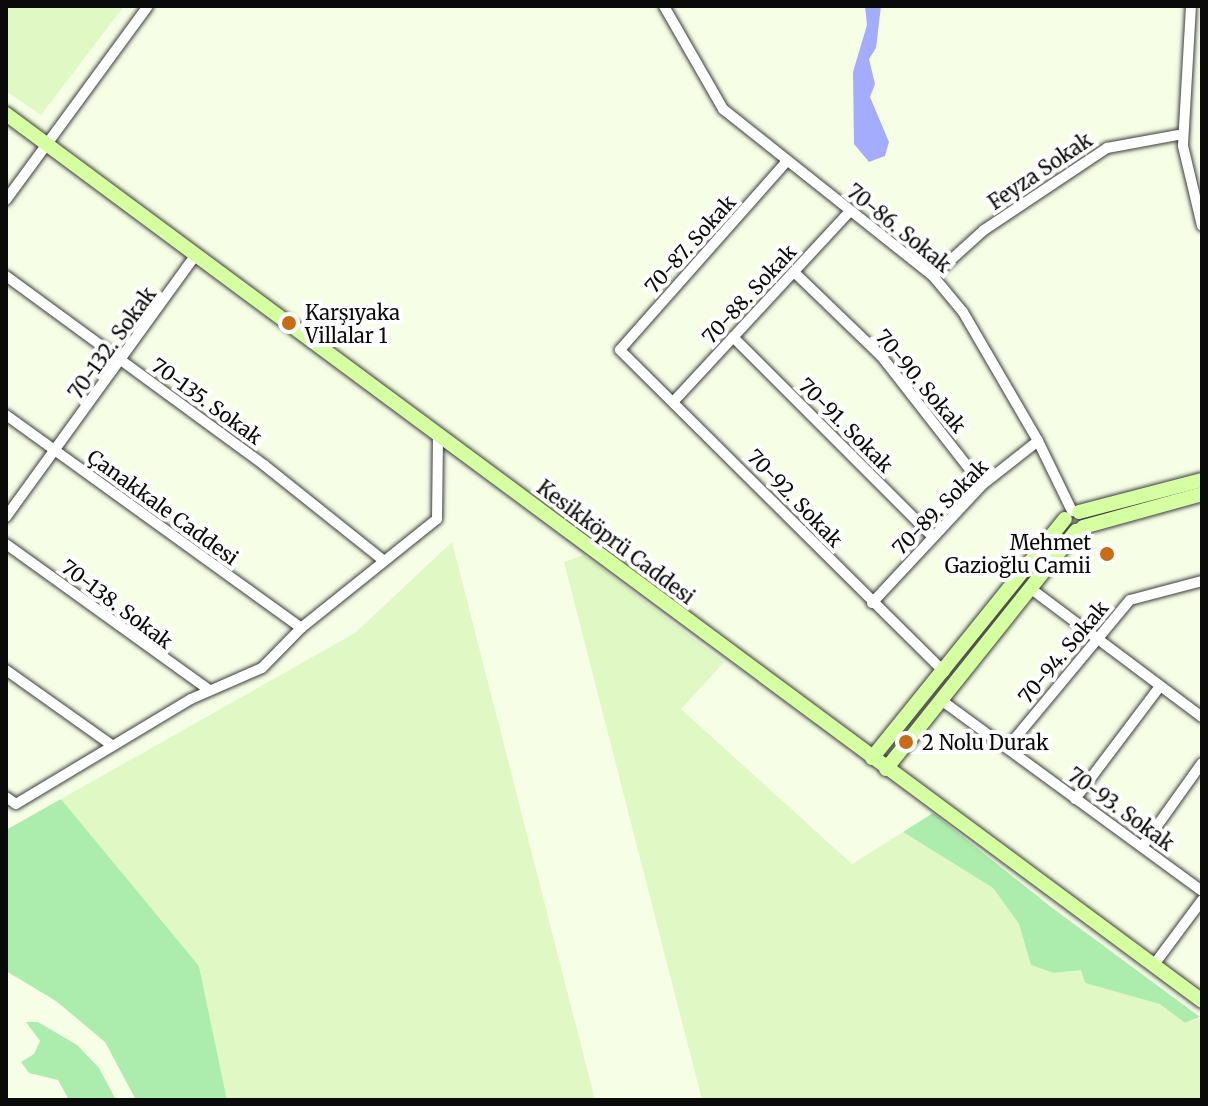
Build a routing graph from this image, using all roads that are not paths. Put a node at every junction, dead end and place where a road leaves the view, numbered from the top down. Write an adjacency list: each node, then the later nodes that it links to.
1 (148, 6): 7 (street)
2 (664, 6): 8 (street, 70-86. Sokak)
3 (1191, 6): 4 (street)
4 (1196, 23): 6 (street)
5 (6, 114): 7 (street, Kesikköprü Caddesi)
6 (1183, 134): 10 (street); 16 (street, Feyza Sokak)
7 (45, 143): 9 (street); 13 (street, Kesikköprü Caddesi)
8 (787, 161): 11 (street, 70-86. Sokak); 18 (street, 70-87. Sokak)
9 (6, 200)
10 (1199, 203): 12 (street)
11 (850, 211): 14 (street, 70-88. Sokak); 16 (street, 70-86. Sokak)
12 (1202, 226)
13 (196, 255): 19 (street, 70-132. Sokak); 22 (street, Kesikköprü Caddesi)
14 (794, 272): 17 (street, 70-88. Sokak); 26 (street, 70-90. Sokak)
15 (6, 276): 19 (street, 70-135. Sokak)
16 (933, 276): 23 (street, 70-86. Sokak)
17 (733, 337): 20 (street, 70-88. Sokak); 31 (street, 70-91. Sokak)
18 (620, 350): 20 (street, 70-92. Sokak)
19 (123, 362): 24 (street, 70-132. Sokak); 33 (street, 70-135. Sokak)
20 (675, 400): 36 (street, 70-92. Sokak)
21 (6, 415): 24 (street, Çanakkale Caddesi)
22 (438, 434): 33 (street); 47 (street, Kesikköprü Caddesi)
23 (1038, 441): 26 (street, 70-89. Sokak); 28 (street, 70-86. Sokak)
24 (55, 451): 29 (street, 70-132. Sokak); 37 (street, Çanakkale Caddesi)
25 (1202, 480): 28 (street)
26 (982, 485): 31 (street, 70-89. Sokak)
27 (1202, 494): 30 (street)
28 (1072, 514): 30 (street); 40 (street)
29 (6, 517)
30 (1080, 529): 35 (street)
31 (933, 537): 36 (street, 70-89. Sokak)
32 (6, 544): 42 (street, 70-138. Sokak)
33 (383, 560): 37 (street)
34 (1202, 581): 38 (street, 70-94. Sokak)
35 (1030, 588): 38 (street); 43 (street)
36 (872, 603): 40 (street, 70-92. Sokak)
37 (301, 628): 42 (street)
38 (1097, 638): 41 (street); 46 (street, 70-94. Sokak)
39 (6, 670): 45 (street)
40 (944, 672): 47 (street)
41 (1160, 686): 44 (street); 50 (street)
42 (209, 690): 45 (street)
43 (941, 700): 46 (street, 70-93. Sokak); 49 (street)
44 (1202, 717)
45 (113, 746): 51 (street)
46 (1007, 748): 50 (street, 70-93. Sokak)
47 (872, 758): 49 (street, Kesikköprü Caddesi)
48 (1202, 763): 52 (street)
49 (886, 769): 55 (street, Kesikköprü Caddesi)
50 (1075, 799): 52 (street, 70-93. Sokak)
51 (11, 800)
52 (1142, 847): 53 (street, 70-93. Sokak)
53 (1202, 891)
54 (1202, 900): 55 (street)
55 (1153, 966): 56 (street, Kesikköprü Caddesi)
56 (1202, 1001)

